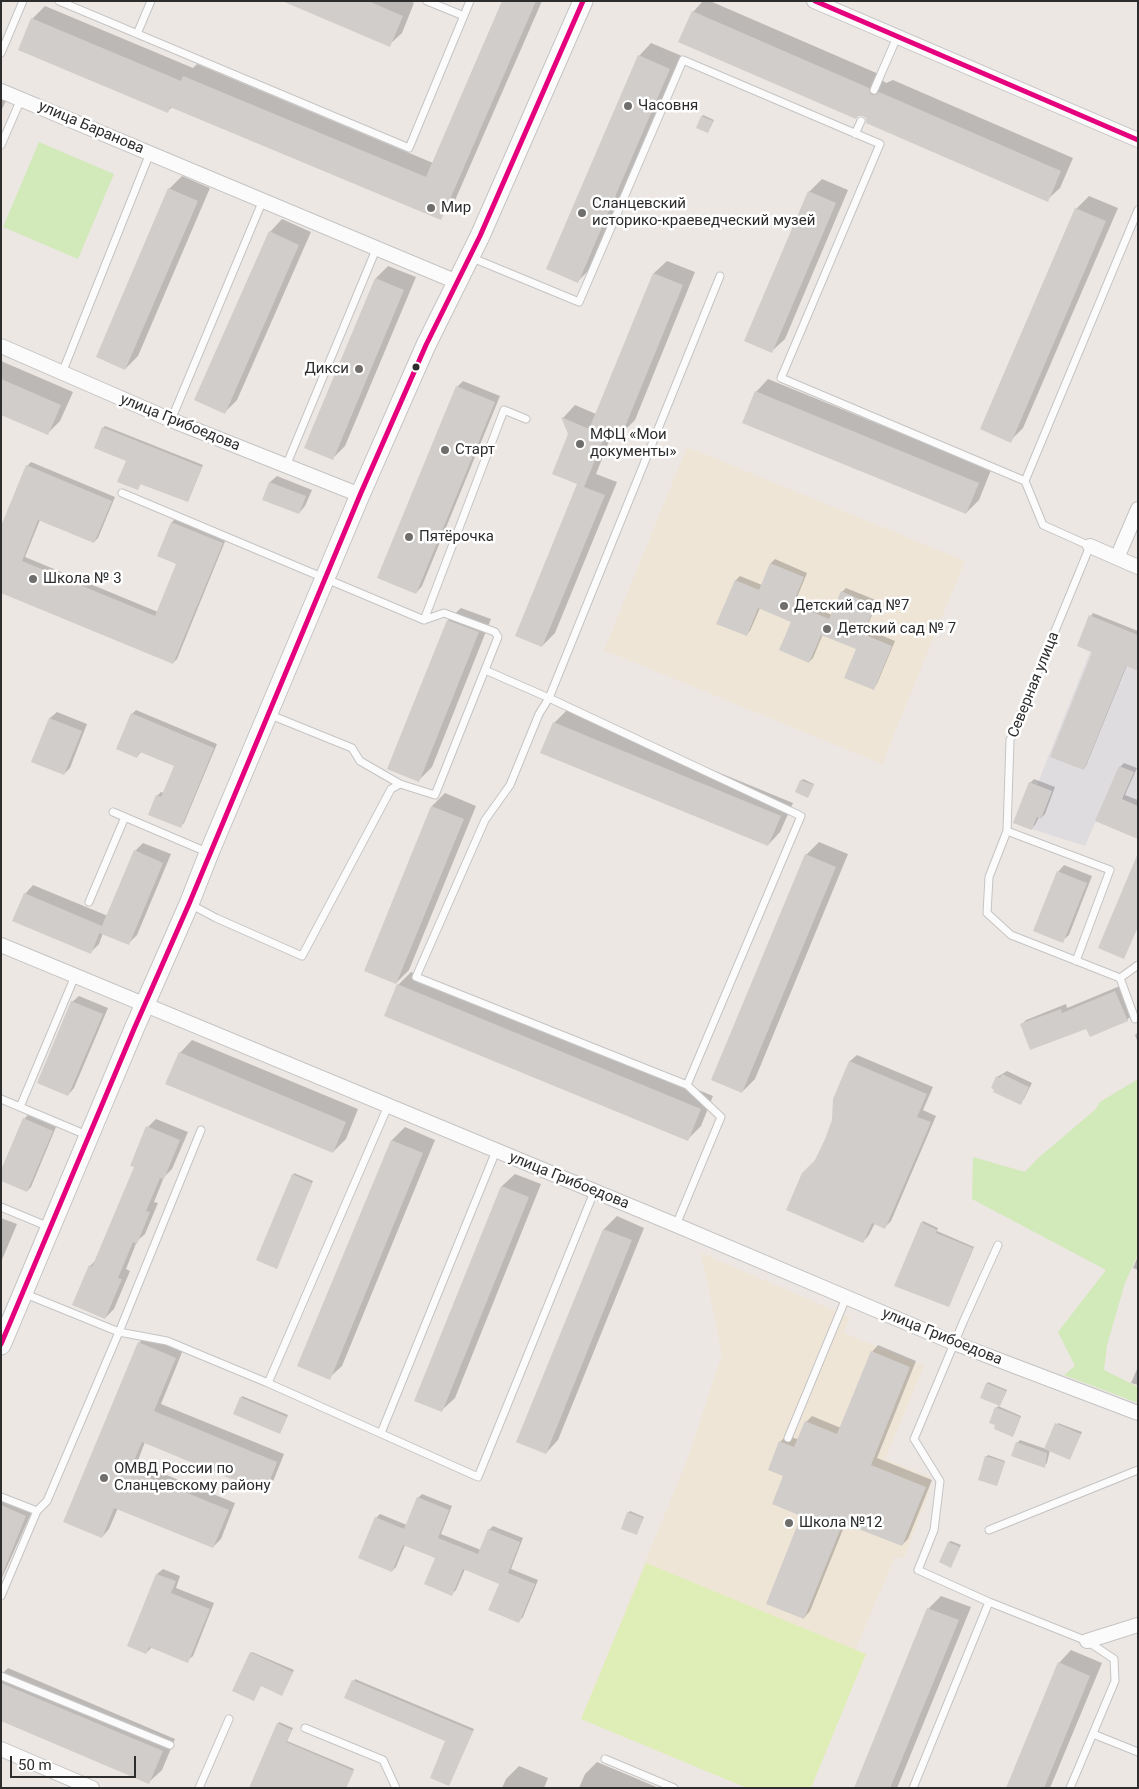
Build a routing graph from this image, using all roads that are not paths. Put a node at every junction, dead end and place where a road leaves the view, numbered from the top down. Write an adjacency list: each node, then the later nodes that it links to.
1 (23, 1): 11 (lane)
2 (59, 1): 9 (lane)
3 (151, 1): 9 (lane)
4 (427, 1): 8 (lane)
5 (470, 1): 8 (lane)
6 (583, 1): 23 (street)
7 (814, 1): 10 (street)
8 (464, 16): 9 (lane)
9 (137, 34)
10 (897, 37): 12 (lane); 17 (street)
11 (1, 53)
12 (874, 90)
13 (1, 91): 14 (street, улица Баранова)
14 (21, 99): 18 (lane); 19 (street, улица Баранова)
15 (861, 121): 16 (lane)
16 (855, 134): 23 (lane); 31 (lane)
17 (1138, 140)
18 (1, 144)
19 (150, 153): 20 (street, улица Баранова); 27 (lane)
20 (263, 200): 22 (street, улица Баранова); 29 (lane)
21 (1138, 210): 31 (lane)
22 (377, 247): 25 (street, улица Баранова); 30 (lane)
23 (469, 257): 25 (street)
24 (720, 276): 41 (lane)
25 (457, 282): 33 (street)
26 (1, 346): 27 (street, улица Грибоедова)
27 (62, 373): 29 (street, улица Грибоедова)
28 (526, 419): 39 (lane)
29 (171, 420): 30 (street, улица Грибоедова)
30 (286, 466): 33 (street, улица Грибоедова)
31 (1025, 480): 35 (lane)
32 (122, 493): 38 (lane)
33 (360, 495): 38 (street)
34 (1138, 510): 36 (street)
35 (1090, 546): 36 (street); 46 (lane, Северная улица)
36 (1117, 558): 37 (street)
37 (1138, 567)
38 (325, 577): 39 (lane); 42 (street)
39 (424, 620): 40 (lane)
40 (485, 670): 41 (lane); 43 (lane)
41 (549, 698): 57 (lane); 57 (lane)
42 (267, 714): 43 (lane); 47 (street)
43 (400, 784): 49 (lane)
44 (113, 812): 45 (lane)
45 (125, 818): 47 (lane); 48 (lane)
46 (1007, 831): 51 (lane, Северная улица); 51 (lane)
47 (209, 853): 49 (street)
48 (89, 902)
49 (189, 904): 55 (street)
50 (1, 946): 53 (street, улица Грибоедова)
51 (1076, 961): 54 (lane)
52 (1138, 965): 54 (lane)
53 (75, 976): 55 (street, улица Грибоедова); 60 (lane)
54 (1120, 978): 56 (lane)
55 (144, 1004): 59 (street, улица Грибоедова); 62 (street)
56 (1134, 1019)
57 (687, 1085): 66 (lane)
58 (1, 1099): 60 (lane)
59 (388, 1106): 63 (street, улица Грибоедова); 74 (lane)
60 (20, 1107): 62 (lane)
61 (201, 1130): 71 (lane)
62 (89, 1136): 67 (street)
63 (496, 1151): 64 (street, улица Грибоедова); 76 (lane)
64 (594, 1192): 66 (street, улица Грибоедова); 76 (lane)
65 (1, 1207): 67 (lane)
66 (676, 1225): 70 (street, улица Грибоедова)
67 (50, 1227): 69 (street)
68 (998, 1244): 73 (lane)
69 (23, 1293): 71 (lane); 72 (street)
70 (846, 1298): 73 (street, улица Грибоедова); 77 (lane)
71 (119, 1332): 74 (lane); 80 (lane)
72 (3, 1338)
73 (954, 1343): 75 (street, улица Грибоедова); 83 (lane)
74 (268, 1383): 76 (lane)
75 (1138, 1413)
76 (381, 1433)
77 (788, 1438)
78 (1138, 1470): 81 (lane)
79 (1, 1497): 80 (lane)
80 (37, 1511): 82 (lane)
81 (989, 1530)
82 (1, 1596)
83 (989, 1602): 85 (lane); 98 (lane)
84 (1138, 1625): 85 (street)
85 (1088, 1640): 89 (lane)
86 (1, 1676): 90 (lane)
87 (229, 1719): 95 (lane)
88 (305, 1728): 96 (lane)
89 (1092, 1734): 92 (lane); 99 (lane)
90 (170, 1745)
91 (1, 1749): 94 (street)
92 (1138, 1752)
93 (605, 1759): 97 (lane)
94 (92, 1788)
95 (199, 1788)
96 (396, 1788)
97 (674, 1788)
98 (913, 1788)
99 (1070, 1788)

